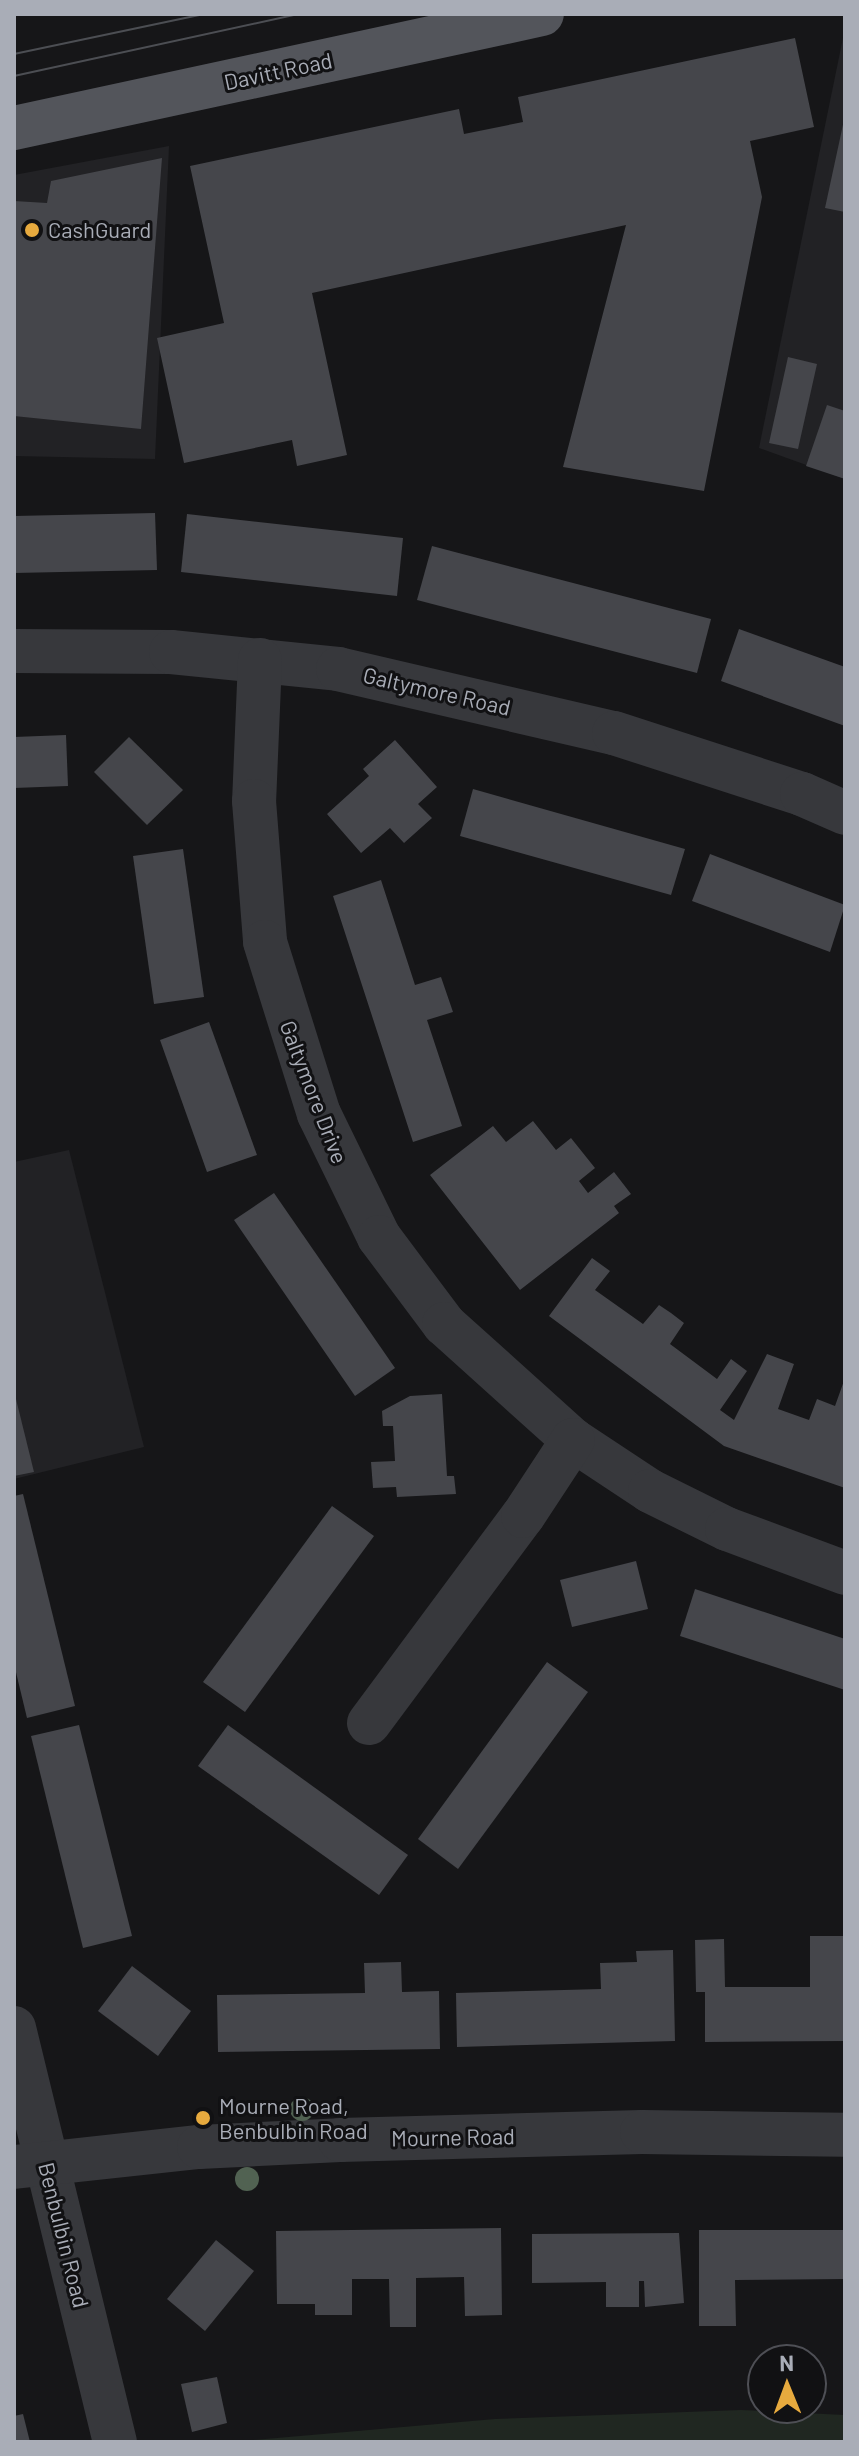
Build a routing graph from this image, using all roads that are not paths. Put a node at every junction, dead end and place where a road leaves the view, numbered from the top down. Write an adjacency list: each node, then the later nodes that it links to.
1 (542, 14): 2 (main road, Davitt Road)
2 (14, 128)
3 (14, 651): 4 (street, Galtymore Road)
4 (260, 660): 5 (street, Galtymore Road); 6 (street, Galtymore Drive)
5 (845, 813)
6 (573, 1440): 7 (street, Galtymore Drive); 8 (street)
7 (845, 1573)
8 (369, 1723)
9 (14, 2028): 11 (street, Benbulbin Road)
10 (845, 2135): 11 (street, Mourne Road)
11 (30, 2164): 12 (street, Benbulbin Road)
12 (115, 2442)

